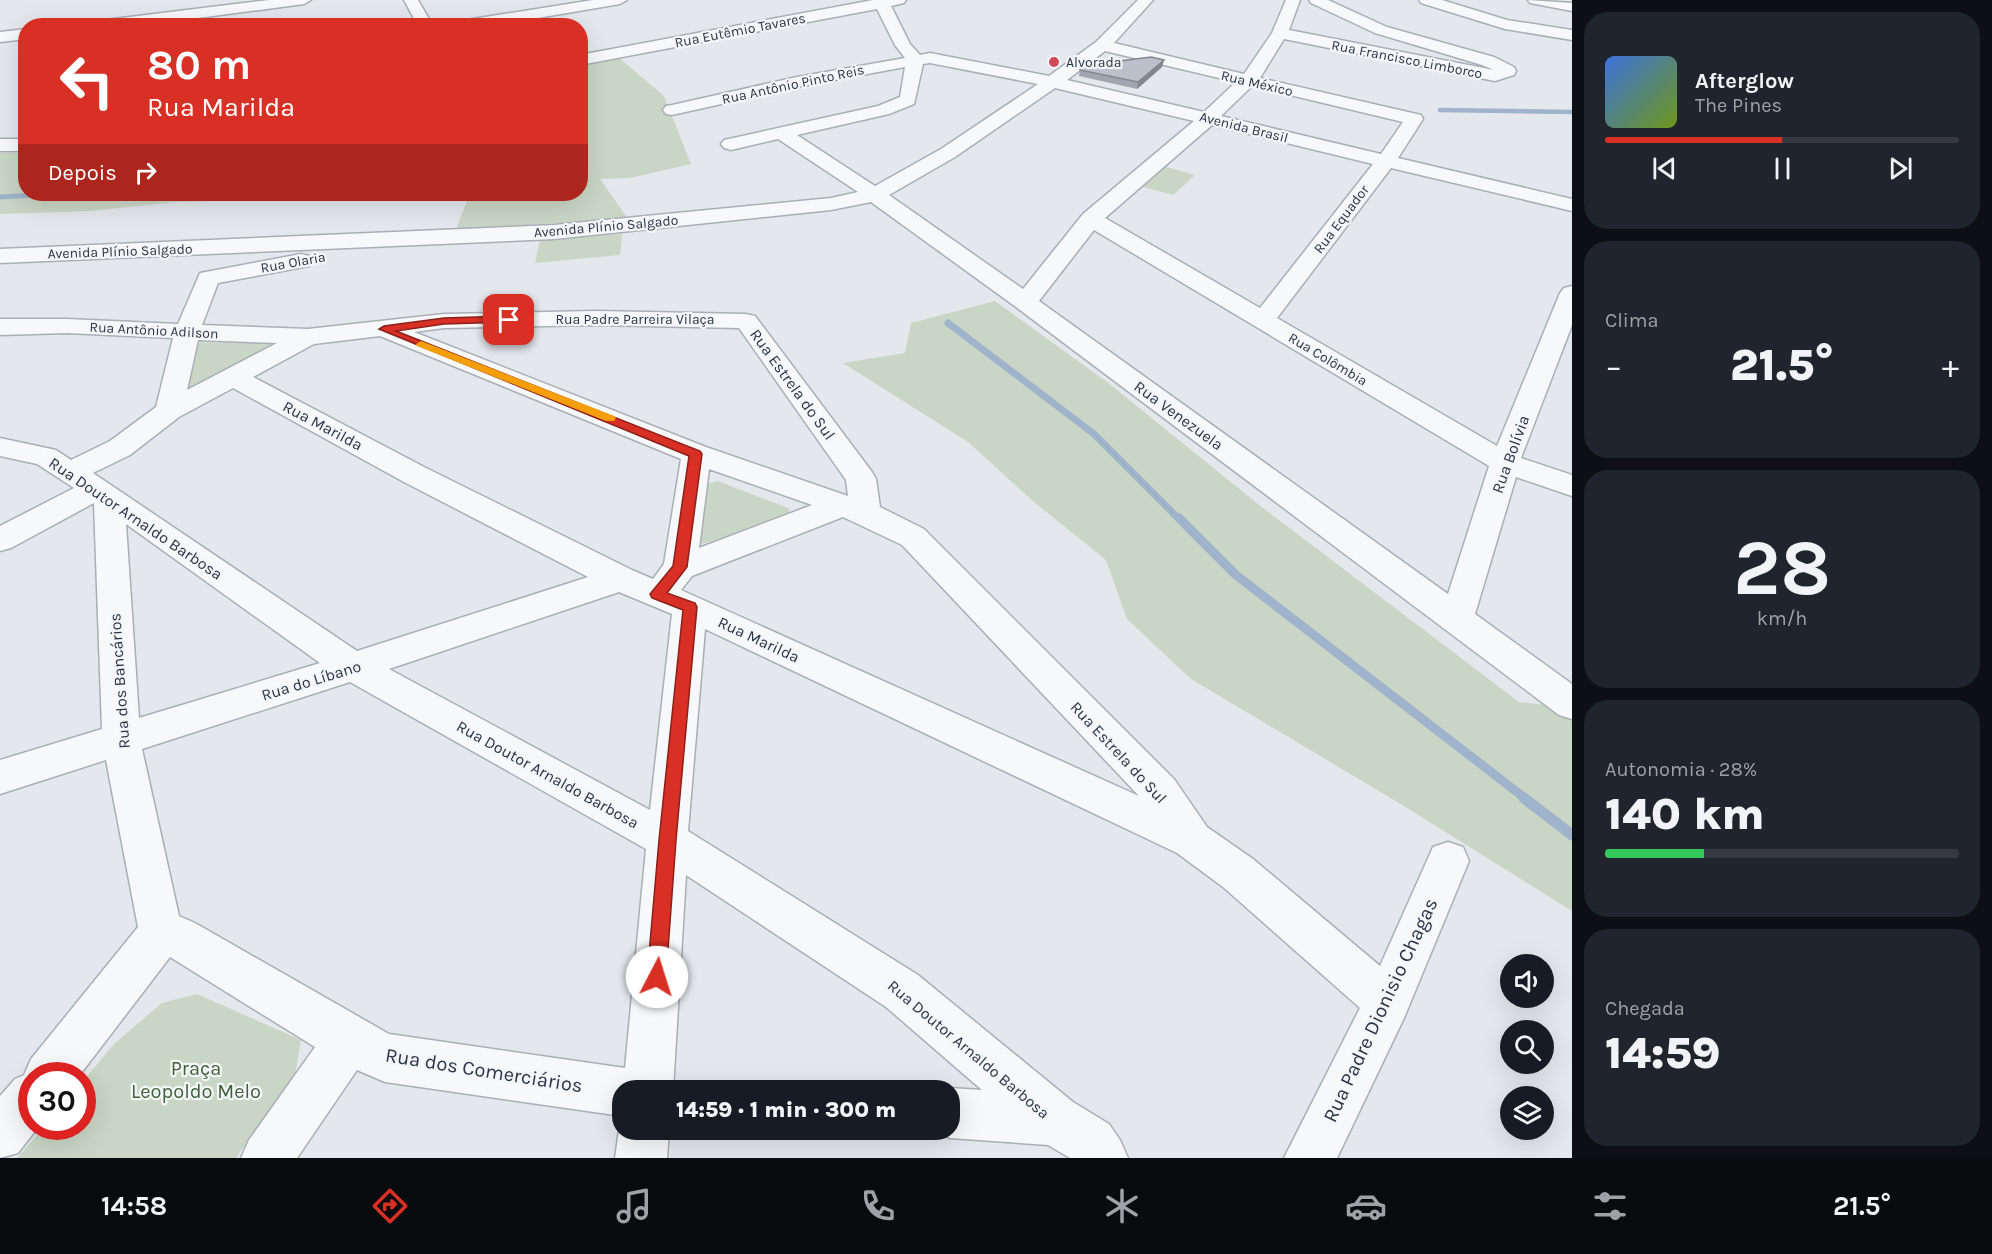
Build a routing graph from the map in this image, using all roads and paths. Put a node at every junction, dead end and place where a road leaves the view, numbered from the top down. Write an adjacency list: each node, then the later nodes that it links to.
1 (304, 0): 10 (street)
2 (411, 0): 13 (street)
3 (620, 0): 14 (street)
4 (1146, 0): 19 (street, Avenida Plínio Salgado)
5 (1293, 0): 15 (street)
6 (1316, 0): 15 (street, Rua Francisco Limborco)
7 (1426, 0): 17 (street)
8 (1534, 0): 11 (street)
9 (887, 1): 20 (street, Rua Eutêmio Tavares); 21 (street)
10 (269, 6): 12 (street)
11 (1572, 7)
12 (139, 18)
13 (421, 18)
14 (509, 18)
15 (1280, 33): 22 (street)
16 (18, 35): 18 (street)
17 (1572, 35)
18 (0, 37)
19 (1104, 46): 22 (street, Rua México); 23 (street, Avenida Plínio Salgado)
20 (588, 58)
21 (915, 60): 23 (street, Avenida Brasil); 24 (street, Rua Antônio Pinto Reis); 27 (street)
22 (1246, 81): 25 (street, Rua México); 26 (street)
23 (1052, 82): 26 (street, Avenida Brasil); 32 (street, Avenida Plínio Salgado)
24 (672, 110)
25 (1411, 117): 31 (street, Rua Equador)
26 (1208, 119): 31 (street, Avenida Brasil); 34 (street)
27 (781, 133): 28 (street); 32 (street, Rua Venezuela)
28 (731, 144)
29 (0, 145): 30 (street)
30 (18, 145)
31 (1384, 162): 33 (street, Avenida Brasil); 39 (street, Rua Equador)
32 (874, 194): 35 (street, Avenida Plínio Salgado); 38 (street, Rua Venezuela)
33 (1572, 205)
34 (1091, 219): 38 (street); 39 (street, Rua Colômbia)
35 (436, 237): 36 (street, Avenida Plínio Salgado); 43 (street, Rua Olaria)
36 (0, 256)
37 (1572, 293): 49 (street, Rua Bolívia)
38 (1025, 302): 57 (street, Rua Venezuela)
39 (1263, 320): 49 (street, Rua Colômbia)
40 (746, 321): 42 (street, Rua Padre Parreira Vilaça); 52 (street, Rua Estrela do Sul)
41 (0, 327): 43 (street, Rua Antônio Adilson)
42 (384, 329): 44 (street, Rua Padre Parreira Vilaça); 48 (street, Rua Estrela do Sul)
43 (187, 332): 44 (street, Rua Antônio Adilson); 46 (street)
44 (308, 336): 45 (street)
45 (234, 377): 46 (street); 55 (street, Rua Marilda)
46 (169, 411): 50 (street)
47 (0, 447): 50 (street, Rua Doutor Arnaldo Barbosa)
48 (696, 454): 52 (street, Rua Estrela do Sul); 54 (street)
49 (1505, 463): 51 (street, Rua Colômbia); 57 (street, Rua Bolívia)
50 (92, 486): 53 (street); 58 (street, Rua Doutor Arnaldo Barbosa); 60 (street, Rua dos Bancários)
51 (1572, 486)
52 (853, 509): 54 (street); 63 (street, Rua Estrela do Sul)
53 (0, 540)
54 (680, 567): 56 (street)
55 (620, 579): 56 (street, Rua Marilda); 58 (street, Rua do Líbano)
56 (674, 601): 62 (street); 63 (street, Rua Marilda)
57 (1457, 618): 59 (street, Rua Venezuela)
58 (353, 667): 60 (street, Rua do Líbano); 62 (street, Rua Doutor Arnaldo Barbosa)
59 (1572, 704)
60 (121, 740): 61 (street, Rua do Líbano); 65 (street, Rua dos Bancários)
61 (0, 777)
62 (667, 840): 69 (street); 73 (street, Rua Doutor Arnaldo Barbosa)
63 (1192, 840): 66 (street, Rua Estrela do Sul)
64 (1448, 861): 66 (street, Rua Padre Dionisio Chagas)
65 (162, 933): 67 (street); 68 (street)
66 (1388, 1002): 79 (street, Rua Padre Dionisio Chagas)
67 (349, 1040): 70 (street, Rua dos Comerciários); 76 (street)
68 (59, 1062)
69 (649, 1080)
70 (612, 1090)
71 (18, 1114): 74 (street)
72 (960, 1114): 73 (street)
73 (1055, 1120): 78 (street, Rua Doutor Arnaldo Barbosa)
74 (0, 1136)
75 (643, 1140): 77 (street)
76 (267, 1158)
77 (641, 1158)
78 (1102, 1158)
79 (1310, 1158)

